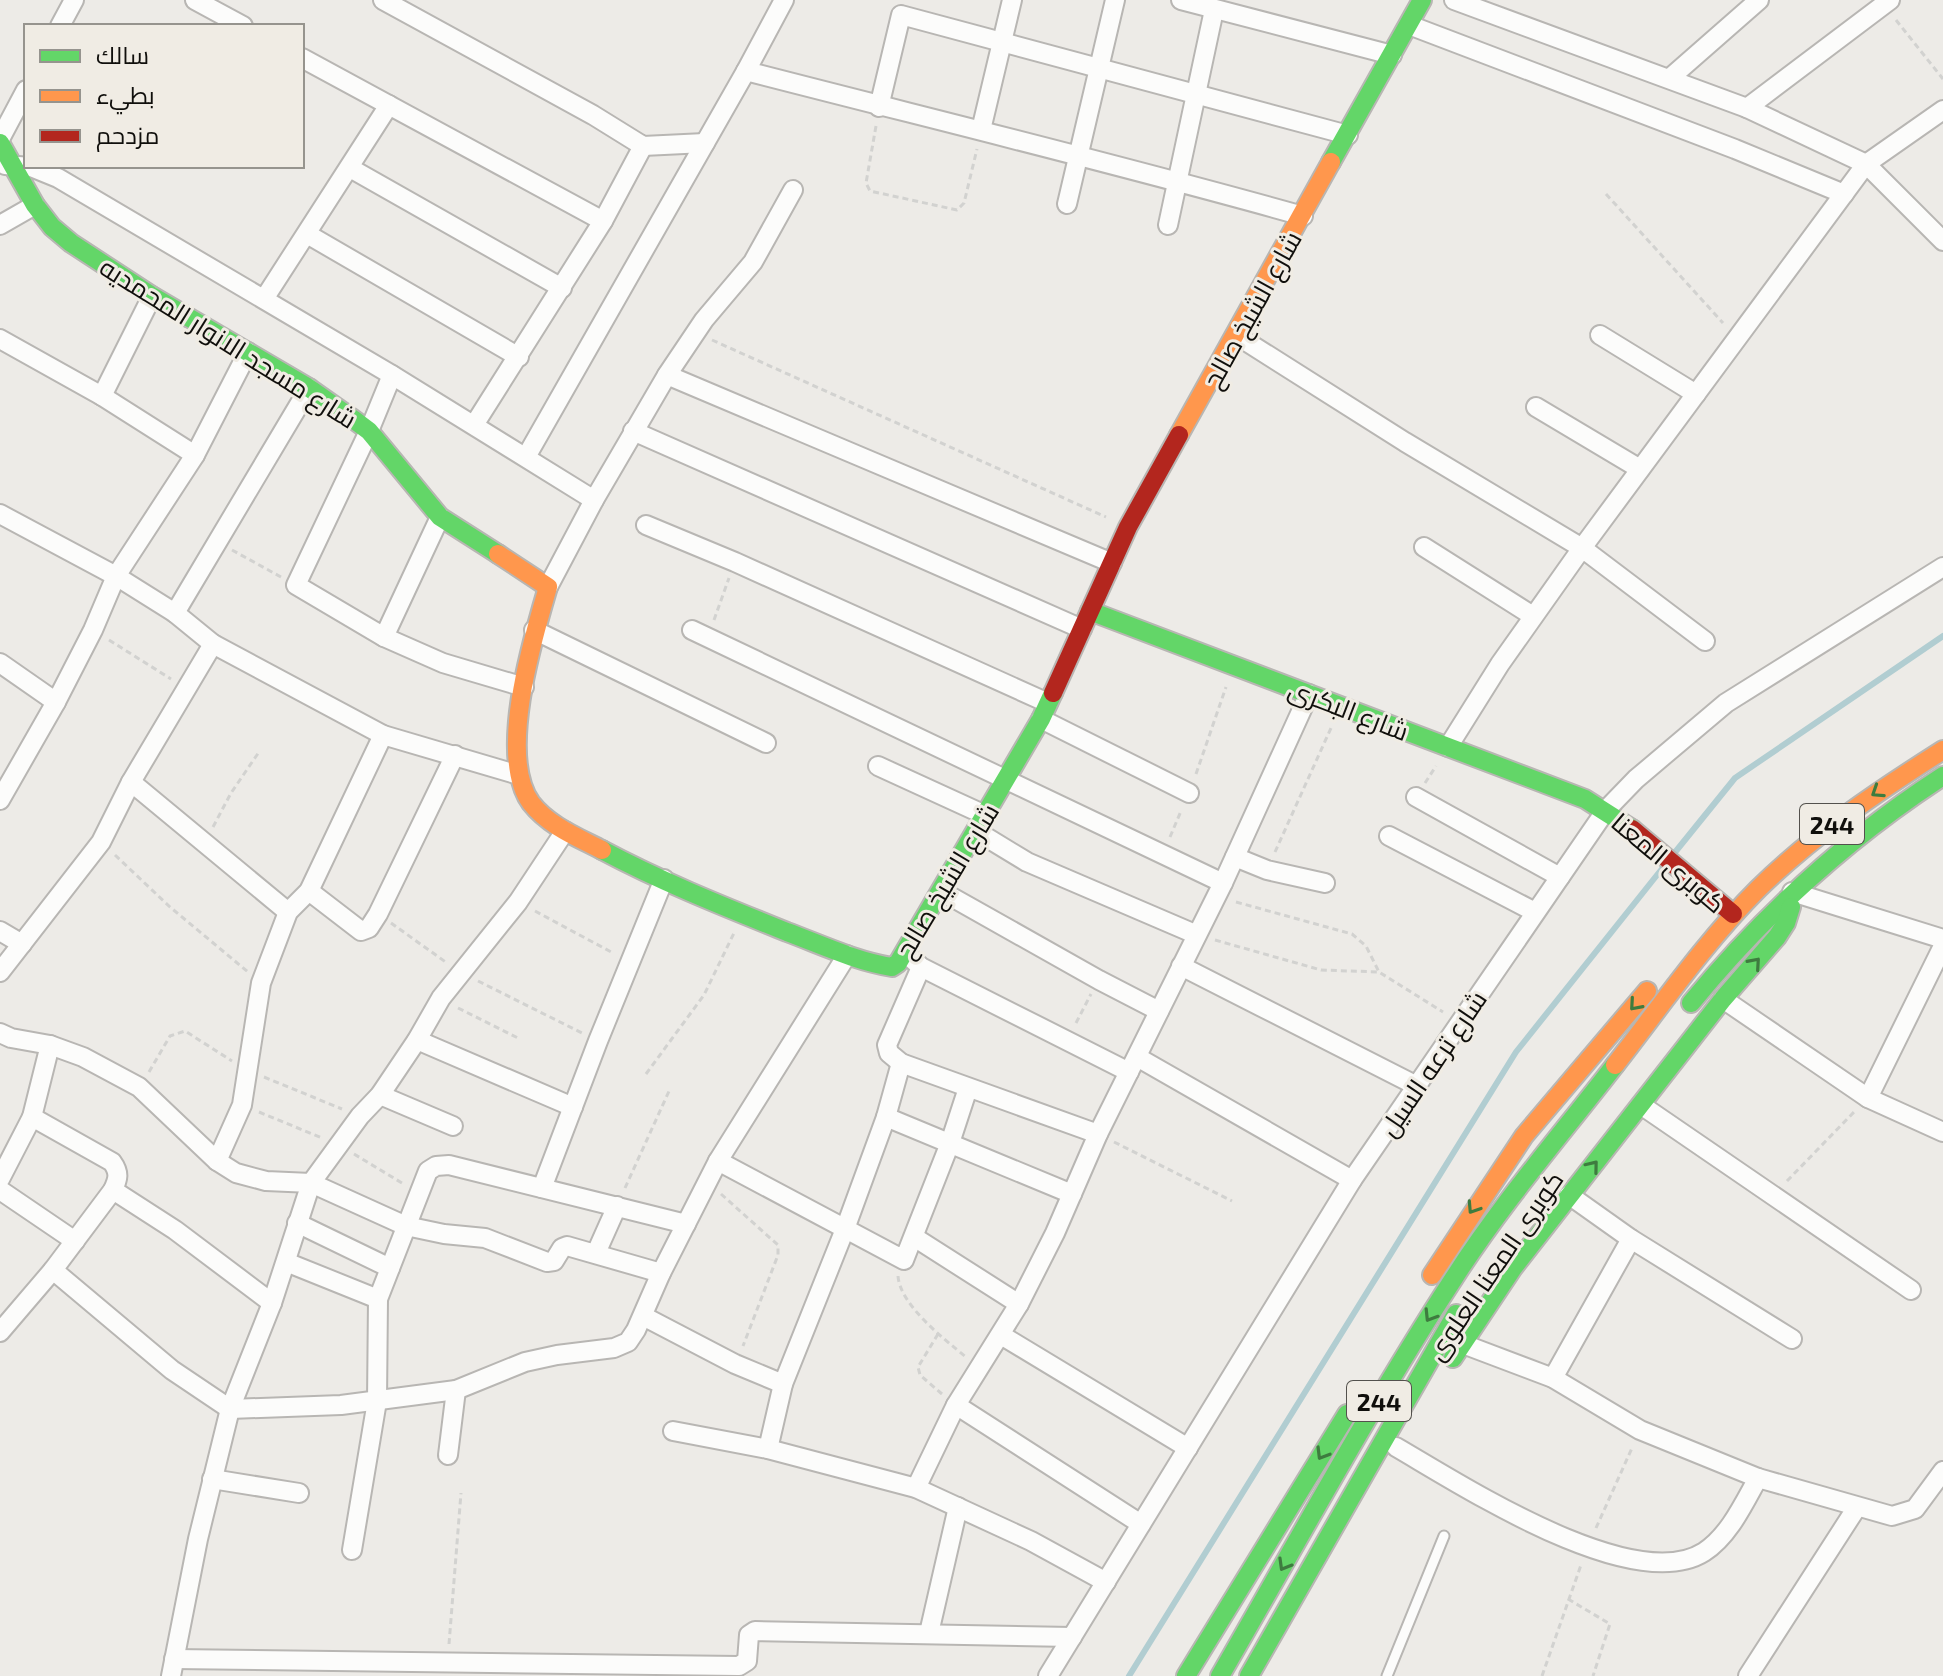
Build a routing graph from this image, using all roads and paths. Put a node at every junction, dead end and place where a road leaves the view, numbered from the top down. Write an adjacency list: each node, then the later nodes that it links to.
1 (74, 0): 14 (street)
2 (195, 0): 15 (street)
3 (383, 0): 34 (street)
4 (784, 0): 21 (street)
5 (1012, 0): 17 (street)
6 (1115, 0): 20 (street)
7 (1181, 0): 13 (street)
8 (1422, 0): 16 (main road, شارع الشيخ صالح)
9 (1454, 0): 22 (street)
10 (1759, 0): 22 (street)
11 (1886, 2): 23 (path); 28 (street)
12 (902, 7): 17 (street); 27 (street)
13 (1214, 10): 18 (street); 25 (street)
14 (61, 24)
15 (239, 24)
16 (1409, 25): 18 (main road, شارع الشيخ صالح); 43 (street)
17 (1002, 42): 20 (street); 30 (street)
18 (1392, 55): 31 (main road, شارع الشيخ صالح)
19 (304, 59): 26 (street)
20 (1098, 69): 25 (street); 35 (street)
21 (746, 71): 27 (street); 33 (street)
22 (1670, 78): 28 (street)
23 (1943, 79)
24 (24, 94): 32 (street)
25 (1196, 94): 31 (street); 40 (street)
26 (389, 105): 39 (street); 47 (street)
27 (879, 107): 30 (street); 30 (path)
28 (1747, 108): 36 (street)
29 (1943, 110): 36 (street)
30 (981, 130): 35 (street)
31 (1348, 135): 46 (main road, شارع الشيخ صالح)
32 (0, 141): 37 (main road, شارع مسجد الانوار المحمديه)
33 (705, 143): 34 (street); 72 (street)
34 (643, 146): 47 (street)
35 (1077, 154): 40 (street); 44 (street)
36 (1866, 164): 43 (street); 51 (street)
37 (5, 165): 45 (main road, شارع مسجد الانوار المحمديه)
38 (33, 168): 54 (street)
39 (350, 168): 50 (street); 52 (street)
40 (1178, 181): 46 (street); 49 (street)
41 (793, 190): 55 (street, شارع الشيخ صالح)
42 (1606, 194): 58 (path)
43 (1844, 194): 58 (street)
44 (1067, 204)
45 (35, 205): 48 (street); 53 (main road, شارع مسجد الانوار المحمديه)
46 (1303, 216): 56 (main road, شارع الشيخ صالح)
47 (603, 221): 52 (street)
48 (0, 225)
49 (1168, 225)
50 (307, 234): 54 (street); 61 (street)
51 (1943, 241)
52 (562, 288): 61 (street)
53 (152, 296): 60 (main road, شارع مسجد الانوار المحمديه); 66 (street)
54 (264, 299): 62 (street)
55 (695, 333): 63 (street, شارع الشيخ صالح); 78 (path)
56 (1236, 335): 78 (main road, شارع الشيخ صالح); 81 (street)
57 (1600, 335): 65 (street)
58 (1737, 338): 65 (street)
59 (0, 339): 66 (street)
60 (248, 352): 64 (main road, شارع مسجد الانوار المحمديه); 71 (street)
61 (519, 357): 68 (street)
62 (392, 375): 68 (street); 69 (street)
63 (667, 375): 70 (street, شارع الشيخ صالح); 83 (street)
64 (309, 388): 69 (main road, شارع مسجد الانوار المحمديه); 79 (street)
65 (1696, 394): 73 (street)
66 (102, 396): 71 (street)
67 (1536, 407): 73 (street)
68 (474, 425): 72 (street)
69 (369, 431): 76 (main road, شارع مسجد الانوار المحمديه); 86 (street)
70 (633, 431): 74 (street, شارع الشيخ صالح); 91 (street)
71 (195, 455): 85 (street)
72 (526, 457): 74 (street)
73 (1640, 469): 81 (street)
74 (594, 500): 87 (street, شارع الشيخ صالح)
75 (0, 514): 85 (street)
76 (440, 517): 87 (main road, شارع مسجد الانوار المحمديه); 95 (street)
77 (646, 525): 82 (street)
78 (1128, 527): 83 (main road, شارع الشيخ صالح)
79 (218, 542): 86 (path); 89 (street)
80 (1424, 547): 90 (street)
81 (1582, 548): 90 (street); 96 (street)
82 (735, 562): 94 (path); 105 (street)
83 (1112, 563): 88 (main road, شارع الشيخ صالح)
84 (1943, 567): 120 (street, شارع ترعه السيل)
85 (116, 576): 89 (street); 92 (street)
86 (296, 585): 95 (street)
87 (548, 587): 93 (main road, شارع الشيخ صالح)
88 (1090, 611): 91 (main road, شارع الشيخ صالح); 99 (main road, شارع البكرى)
89 (175, 613): 97 (street)
90 (1533, 616): 108 (street)
91 (1082, 629): 105 (main road, شارع الشيخ صالح)
92 (93, 630): 101 (path); 103 (street)
93 (534, 630): 100 (main road, شارع الشيخ صالح); 107 (street)
94 (700, 634): 115 (street)
95 (384, 637): 100 (street)
96 (1705, 641)
97 (213, 644): 101 (street); 106 (street)
98 (0, 663): 103 (street)
99 (1234, 665): 102 (main road, شارع البكرى); 117 (path)
100 (524, 687): 113 (main road, شارع الشيخ صالح)
101 (187, 689): 116 (street)
102 (1309, 694): 104 (main road, شارع البكرى); 127 (street)
103 (56, 702): 119 (street)
104 (1341, 706): 108 (main road, شارع البكرى); 128 (path)
105 (1045, 711): 115 (main road, شارع الشيخ صالح); 117 (street)
106 (383, 735): 111 (street); 133 (street)
107 (766, 743)
108 (1448, 747): 118 (path); 120 (main road, شارع البكرى)
109 (1943, 750): 140 (main road, 244, one-way to 140)
110 (259, 752): 125 (path)
111 (455, 755): 113 (street); 139 (street)
112 (878, 766): 121 (street)
113 (519, 775): 122 (main road, شارع الشيخ صالح)
114 (1943, 776): 135 (main road, 244)
115 (1005, 781): 121 (main road, شارع الشيخ صالح); 126 (street)
116 (131, 782): 124 (street); 125 (street)
117 (1189, 793): 126 (path)
118 (1416, 797): 129 (street)
119 (0, 800)
120 (1606, 810): 129 (street, شارع ترعه السيل); 140 (main road, كوبرى المعنا)
121 (980, 823): 134 (main road, شارع الشيخ صالح); 143 (street)
122 (565, 831): 130 (main road, شارع الشيخ صالح); 136 (street)
123 (1389, 836): 138 (street)
124 (101, 842): 145 (street); 156 (path)
125 (205, 843): 137 (street)
126 (1162, 855): 132 (street)
127 (1235, 857): 128 (street); 132 (street)
128 (1267, 870): 131 (street)
129 (1560, 877): 138 (street, شارع ترعه السيل)
130 (664, 879): 141 (main road, شارع الشيخ صالح); 149 (street)
131 (1325, 883)
132 (1219, 890): 143 (street); 154 (path)
133 (309, 891): 137 (street); 139 (street)
134 (941, 891): 147 (main road, شارع الشيخ صالح); 155 (street)
135 (1792, 892): 144 (street); 158 (main road, one-way to 135); 160 (main road, 244)
136 (518, 902): 149 (path); 153 (street)
137 (288, 912): 156 (street)
138 (1535, 912): 161 (street, شارع ترعه السيل)
139 (378, 914): 153 (path)
140 (1733, 914): 217 (main road, one-way to 217); 264 (main road, كوبرى المعنا العلوى / 244, one-way to 264)
141 (743, 915): 148 (main road, شارع الشيخ صالح); 171 (path)
142 (0, 931): 145 (street)
143 (1195, 934): 150 (street); 154 (path)
144 (1943, 939)
145 (22, 944): 152 (street)
146 (1943, 946): 177 (street)
147 (905, 952): 148 (main road, شارع الشيخ صالح); 151 (street)
148 (847, 955): 190 (street)
149 (631, 962): 166 (street)
150 (1181, 966): 159 (street); 172 (street)
151 (921, 967): 165 (street); 168 (street)
152 (0, 972)
153 (460, 972): 157 (street); 166 (path)
154 (1379, 972): 161 (path)
155 (1099, 980): 159 (street); 165 (path)
156 (261, 983): 170 (street)
157 (441, 998): 163 (path); 164 (street)
158 (1723, 999): 177 (street); 179 (main road)
159 (1159, 1011): 169 (street)
160 (1677, 1021)
161 (1460, 1022): 172 (street, شارع ترعه السيل)
162 (0, 1033): 167 (street)
163 (518, 1038)
164 (417, 1040): 176 (street); 180 (street)
165 (1066, 1040): 169 (street)
166 (598, 1041): 180 (street)
167 (50, 1045): 173 (street); 182 (street)
168 (901, 1063): 174 (street); 183 (street)
169 (1133, 1064): 186 (street); 192 (street)
170 (249, 1071): 173 (path); 178 (street); 181 (path)
171 (646, 1074)
172 (1417, 1086): 192 (street, شارع ترعه السيل)
173 (139, 1087): 189 (street)
174 (968, 1088): 186 (street); 187 (street)
175 (670, 1089): 203 (path)
176 (380, 1095): 181 (street); 184 (street)
177 (1868, 1098): 185 (street); 201 (path)
178 (242, 1105): 188 (path); 189 (street)
179 (1641, 1105): 200 (main road, one-way to 179); 201 (street)
180 (573, 1107): 195 (street)
181 (360, 1116): 188 (street)
182 (32, 1117): 191 (street); 197 (street)
183 (886, 1117): 187 (street); 207 (street)
184 (453, 1126)
185 (1943, 1132)
186 (1098, 1134): 199 (street); 202 (path)
187 (950, 1143): 199 (street); 208 (street)
188 (339, 1145): 193 (street); 198 (path)
189 (217, 1161): 193 (street)
190 (718, 1161): 194 (street); 207 (street)
191 (0, 1179)
192 (1352, 1180): 241 (street, شارع ترعه السيل)
193 (311, 1183): 204 (street); 206 (street)
194 (708, 1183): 205 (street); 229 (path)
195 (542, 1188): 198 (street); 203 (street)
196 (0, 1190): 210 (street)
197 (113, 1190): 210 (street); 221 (street)
198 (419, 1193): 206 (street)
199 (1072, 1194): 222 (street)
200 (1569, 1195): 209 (street); 228 (main road)
201 (1773, 1196): 218 (street)
202 (1232, 1201)
203 (617, 1206): 205 (street); 211 (street)
204 (297, 1223): 213 (street); 214 (street)
205 (686, 1224): 216 (street)
206 (406, 1226): 211 (street); 214 (street)
207 (845, 1229): 212 (street); 232 (street)
208 (914, 1237): 212 (street); 222 (street)
209 (1631, 1239): 227 (street); 231 (street)
210 (75, 1241): 215 (street)
211 (596, 1253): 216 (street)
212 (904, 1260): 225 (path)
213 (286, 1262): 220 (street); 221 (street)
214 (390, 1268): 220 (street)
215 (53, 1270): 224 (street); 237 (street)
216 (661, 1273): 223 (street)
217 (1425, 1286)
218 (1911, 1290)
219 (1467, 1297): 265 (main road, كوبرى المعنا العلوى / 244)
220 (378, 1299): 235 (street)
221 (272, 1303): 237 (street)
222 (1019, 1304): 226 (street)
223 (643, 1316): 229 (street); 233 (street)
224 (0, 1332)
225 (938, 1334): 230 (path); 236 (path)
226 (1001, 1335): 230 (street); 241 (street)
227 (1792, 1339)
228 (1463, 1344): 231 (street); 240 (main road)
229 (735, 1364): 232 (street)
230 (978, 1367): 236 (street)
231 (1553, 1378): 238 (street)
232 (783, 1384): 242 (street)
233 (456, 1390): 235 (street); 243 (street)
234 (1359, 1394): 263 (main road, one-way to 263)
235 (377, 1401): 237 (street); 255 (street)
236 (956, 1405): 247 (street); 252 (street)
237 (230, 1409): 246 (street)
238 (1640, 1430): 245 (street); 254 (path)
239 (673, 1431): 242 (street)
240 (1396, 1447): 254 (street); 266 (main road)
241 (1188, 1448): 252 (street, شارع ترعه السيل)
242 (768, 1449): 247 (street)
243 (448, 1455)
244 (1943, 1471): 251 (street)
245 (1758, 1478): 251 (street); 254 (street)
246 (212, 1479): 248 (street); 261 (street)
247 (916, 1488): 250 (street)
248 (299, 1493)
249 (461, 1493): 260 (path)
250 (958, 1507): 256 (street); 258 (street)
251 (1857, 1507): 270 (street)
252 (1141, 1524): 256 (street, شارع ترعه السيل)
253 (1444, 1536): 267 (lane)
254 (1587, 1548): 257 (path)
255 (352, 1550)
256 (1106, 1582): 259 (street, شارع ترعه السيل)
257 (1568, 1599): 268 (path); 269 (path)
258 (929, 1633): 259 (street); 260 (street)
259 (1072, 1637): 262 (street, شارع ترعه السيل)
260 (446, 1663): 261 (street)
261 (172, 1667)
262 (1048, 1676)
263 (1186, 1676)
264 (1220, 1676)
265 (1249, 1676)
266 (1260, 1676)
267 (1387, 1676)
268 (1542, 1676)
269 (1593, 1676)
270 (1748, 1676)

